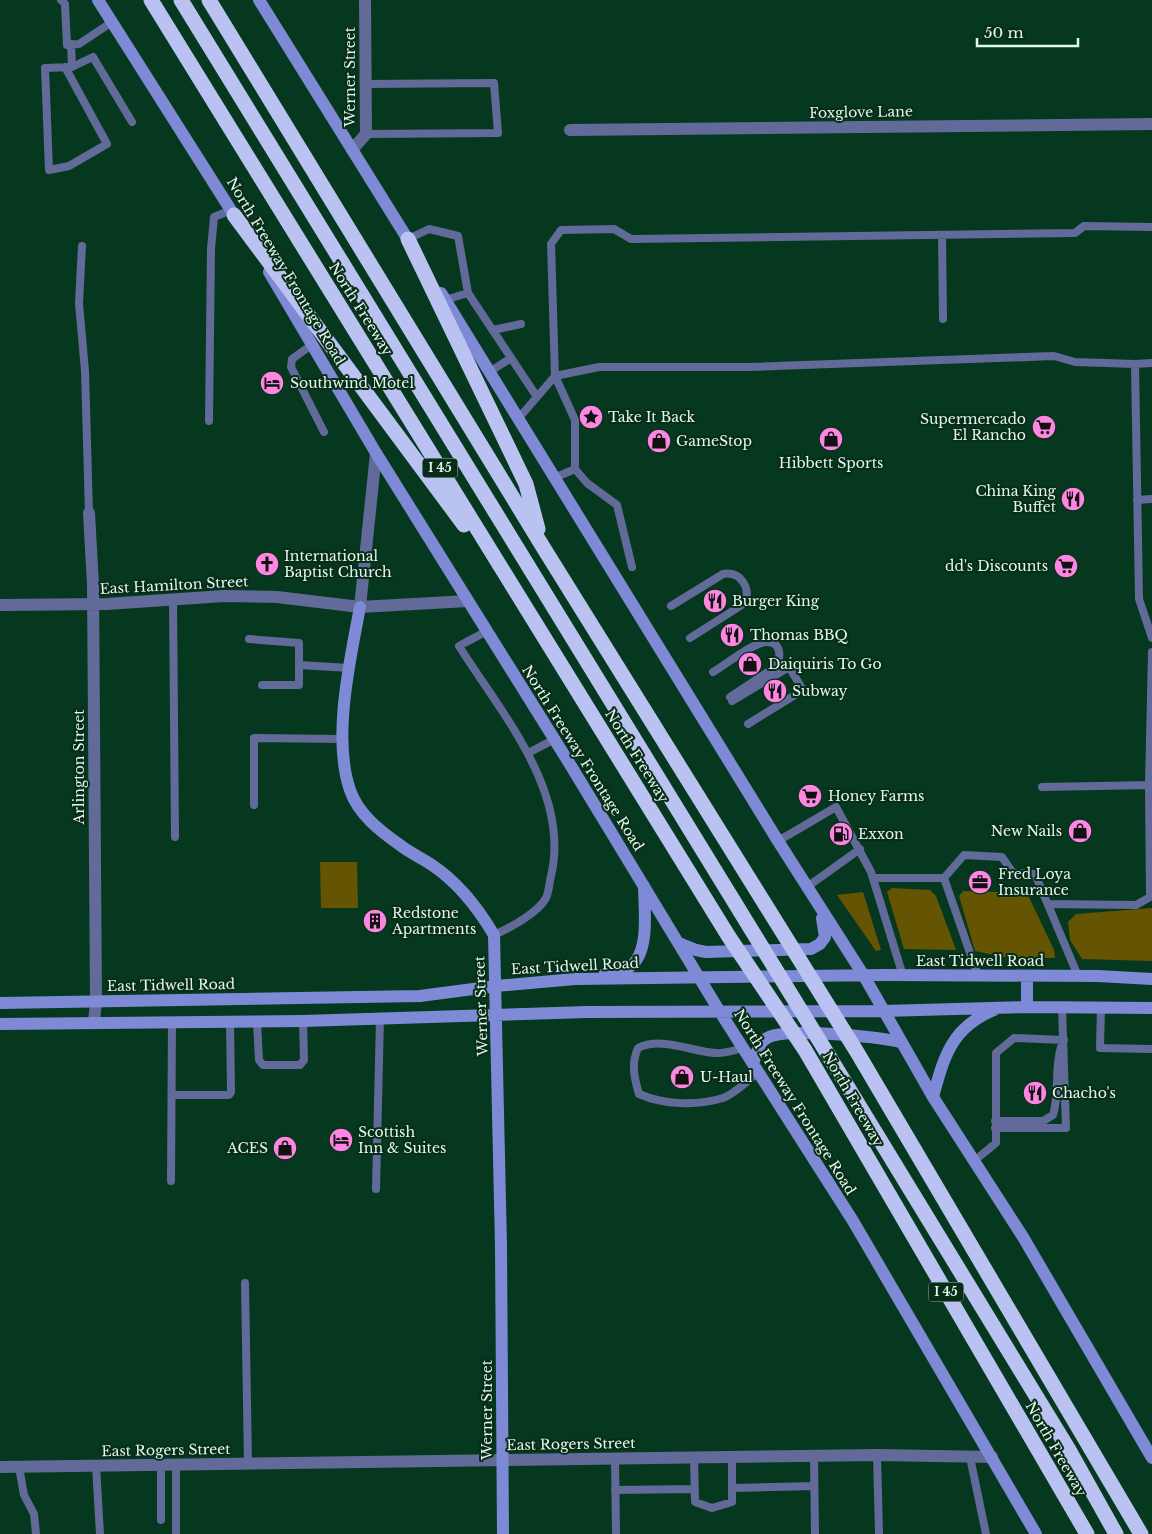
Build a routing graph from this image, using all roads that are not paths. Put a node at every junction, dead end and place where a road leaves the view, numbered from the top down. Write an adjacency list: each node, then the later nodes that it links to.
1 (61, 0): 9 (lane)
2 (98, 0): 8 (main road, North Freeway Frontage Road)
3 (151, 0): 51 (highway, North Freeway / I 45)
4 (181, 0): 150 (highway, North Freeway / I 45)
5 (209, 0): 43 (highway, North Freeway)
6 (259, 0): 16 (main road)
7 (365, 0): 11 (street, Werner Street)
8 (112, 22): 9 (lane); 17 (main road, North Freeway Frontage Road)
9 (72, 44): 10 (lane)
10 (68, 67): 10 (lane); 12 (lane)
11 (366, 84): 15 (street, Werner Street); 15 (lane)
12 (132, 122)
13 (1152, 124): 14 (street, Foxglove Lane)
14 (570, 130)
15 (366, 134): 16 (street, Werner Street)
16 (352, 150): 20 (main road)
17 (233, 212): 27 (main road, North Freeway Frontage Road); 35 (lane); 51 (highway)
18 (1152, 227): 19 (lane)
19 (942, 236): 24 (lane); 32 (lane)
20 (408, 239): 22 (lane); 23 (main road); 43 (highway)
21 (82, 246): 42 (lane)
22 (468, 293): 23 (lane); 26 (lane)
23 (445, 300): 31 (main road)
24 (943, 319)
25 (521, 324): 26 (lane)
26 (493, 330): 28 (lane)
27 (313, 344): 36 (lane); 37 (main road, North Freeway Frontage Road)
28 (511, 358): 31 (lane); 33 (lane)
29 (1152, 363): 30 (lane)
30 (1135, 364): 32 (lane); 41 (lane)
31 (489, 372): 34 (main road)
32 (555, 376): 33 (lane); 38 (lane)
33 (537, 397): 34 (lane)
34 (518, 419): 39 (main road)
35 (209, 421)
36 (324, 432)
37 (376, 453): 46 (main road, North Freeway Frontage Road); 50 (street, Werner Street)
38 (575, 469): 39 (lane); 44 (lane)
39 (554, 478): 69 (main road)
40 (1152, 499): 41 (lane)
41 (1137, 500): 54 (lane)
42 (89, 513): 47 (street, Arlington Street)
43 (543, 547): 151 (highway, North Freeway)
44 (632, 567)
45 (173, 599): 47 (street, East Hamilton Street); 50 (street, East Hamilton Street); 68 (lane)
46 (468, 601): 50 (street, East Hamilton Street); 52 (main road, North Freeway Frontage Road)
47 (93, 604): 48 (street, East Hamilton Street); 90 (street, Arlington Street)
48 (0, 605)
49 (671, 606): 53 (lane)
50 (360, 607): 58 (main road, Werner Street)
51 (531, 616): 149 (highway, North Freeway / I 45)
52 (487, 631): 63 (main road, North Freeway Frontage Road); 64 (lane)
53 (690, 638)
54 (1152, 638)
55 (249, 639): 57 (lane)
56 (1152, 652): 65 (lane)
57 (299, 665): 58 (lane); 60 (lane)
58 (350, 668): 62 (main road, Werner Street)
59 (713, 672): 61 (lane)
60 (262, 685)
61 (748, 724)
62 (342, 739): 67 (lane); 78 (main road, Werner Street)
63 (555, 739): 64 (lane); 73 (main road, North Freeway Frontage Road)
64 (528, 753): 78 (lane)
65 (1150, 785): 66 (lane); 75 (lane)
66 (1042, 787)
67 (254, 805)
68 (175, 837)
69 (778, 841): 70 (lane); 74 (main road)
70 (860, 849): 71 (lane); 74 (lane)
71 (873, 878): 72 (lane); 81 (lane)
72 (944, 878): 76 (lane); 82 (lane)
73 (644, 886): 79 (main road, North Freeway Frontage Road); 86 (main road)
74 (807, 887): 77 (main road)
75 (1151, 896): 76 (lane)
76 (1048, 904): 84 (lane)
77 (820, 907): 79 (main road); 80 (main road)
78 (494, 936): 88 (main road, Werner Street)
79 (679, 943): 85 (main road, North Freeway Frontage Road)
80 (864, 976): 81 (main road, East Tidwell Road); 85 (main road, East Tidwell Road); 97 (main road)
81 (903, 976): 82 (main road, East Tidwell Road)
82 (978, 976): 83 (main road, East Tidwell Road)
83 (1027, 976): 84 (main road, East Tidwell Road); 92 (main road)
84 (1078, 976): 87 (main road, East Tidwell Road)
85 (700, 977): 86 (main road, East Tidwell Road); 98 (main road, North Freeway Frontage Road)
86 (575, 979): 88 (main road, East Tidwell Road)
87 (1152, 979)
88 (496, 986): 89 (main road, East Tidwell Road); 99 (main road, Werner Street)
89 (345, 999): 90 (main road, East Tidwell Road); 101 (main road)
90 (96, 1001): 91 (main road, East Tidwell Road); 103 (street, Arlington Street)
91 (0, 1003)
92 (1027, 1007): 93 (main road); 95 (main road)
93 (1062, 1007): 94 (main road); 108 (lane)
94 (1102, 1007): 96 (main road); 111 (lane)
95 (1000, 1008): 97 (main road); 114 (main road)
96 (1152, 1008)
97 (884, 1011): 98 (main road); 109 (main road)
98 (720, 1012): 99 (main road); 110 (main road, North Freeway Frontage Road)
99 (497, 1014): 100 (main road); 128 (main road, Werner Street)
100 (380, 1018): 101 (main road); 118 (lane)
101 (345, 1020): 102 (main road)
102 (303, 1021): 106 (main road); 106 (lane)
103 (94, 1022): 104 (main road); 107 (main road)
104 (172, 1022): 105 (main road); 113 (lane)
105 (230, 1022): 106 (main road); 113 (lane)
106 (258, 1022)
107 (0, 1024)
108 (1064, 1040): 115 (lane); 115 (lane); 115 (lane)
109 (900, 1042): 112 (main road); 114 (main road)
110 (743, 1048): 112 (main road, North Freeway Frontage Road); 112 (lane)
111 (1152, 1049)
112 (756, 1068): 125 (main road, North Freeway Frontage Road)
113 (172, 1095): 117 (lane)
114 (933, 1097): 116 (main road)
115 (995, 1124): 116 (lane)
116 (974, 1161): 127 (main road)
117 (171, 1181)
118 (376, 1189)
119 (246, 1283): 129 (lane)
120 (877, 1455): 121 (street, East Rogers Street); 124 (street, East Rogers Street); 146 (lane)
121 (814, 1456): 123 (street, East Rogers Street); 135 (lane)
122 (694, 1457): 123 (street, East Rogers Street); 126 (street, East Rogers Street); 137 (lane)
123 (732, 1457): 136 (lane)
124 (970, 1457): 125 (street, East Rogers Street); 147 (lane)
125 (992, 1457): 148 (main road, North Freeway Frontage Road)
126 (615, 1458): 128 (street, East Rogers Street); 138 (lane)
127 (1152, 1458)
128 (502, 1460): 129 (street, East Rogers Street); 143 (main road, Werner Street)
129 (248, 1464): 131 (street, East Rogers Street)
130 (161, 1465): 131 (street, East Rogers Street); 132 (street, East Rogers Street); 139 (lane)
131 (176, 1465): 142 (lane)
132 (96, 1466): 134 (street, East Rogers Street); 141 (lane)
133 (0, 1467): 134 (street, East Rogers Street)
134 (19, 1467): 140 (lane)
135 (814, 1486): 136 (lane); 145 (lane)
136 (732, 1488): 137 (lane)
137 (694, 1489): 138 (lane)
138 (615, 1490): 144 (lane)
139 (161, 1520)
140 (36, 1534)
141 (100, 1534)
142 (176, 1534)
143 (502, 1534)
144 (616, 1534)
145 (815, 1534)
146 (879, 1534)
147 (986, 1534)
148 (1036, 1534)
149 (1087, 1534)
150 (1116, 1534)
151 (1141, 1534)

